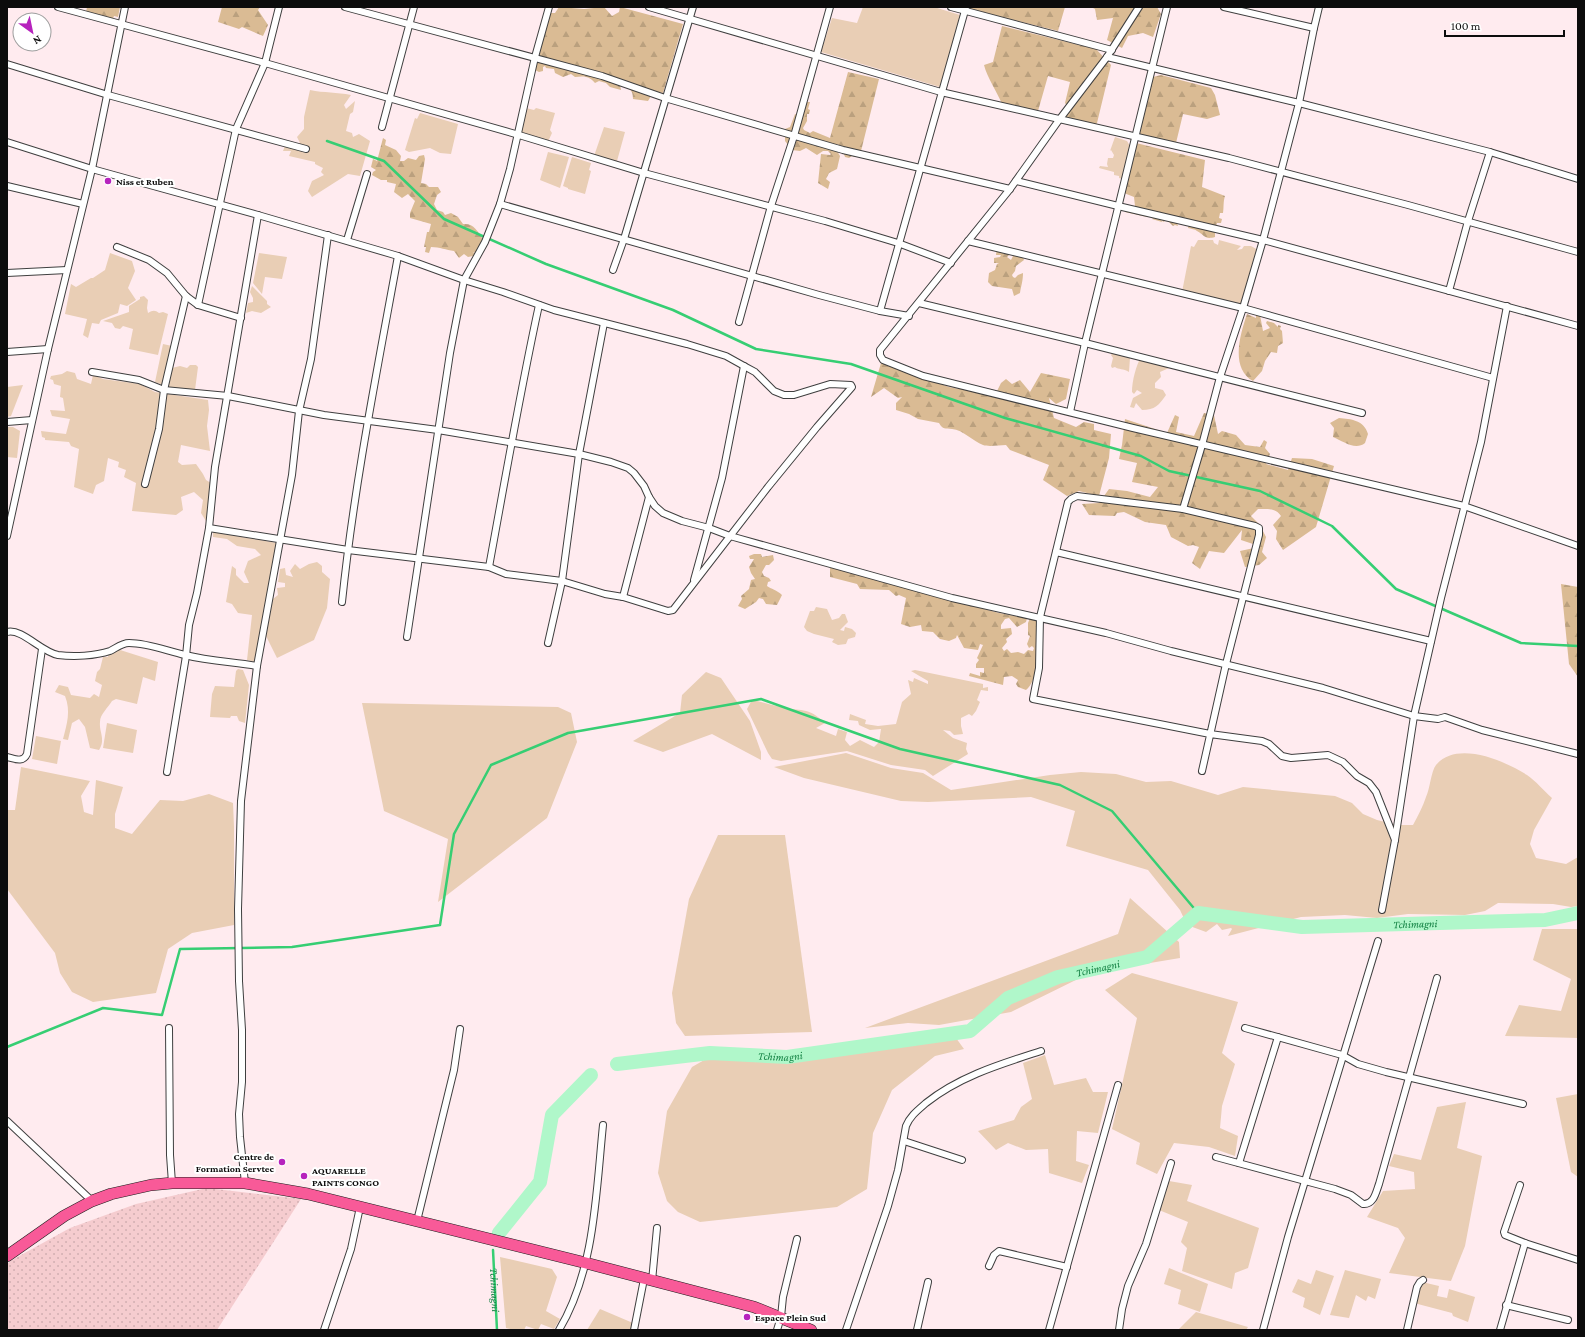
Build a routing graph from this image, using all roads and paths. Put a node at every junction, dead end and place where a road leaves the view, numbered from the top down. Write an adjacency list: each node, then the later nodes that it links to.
1 (58, 7): 17 (street)
2 (125, 7): 17 (street)
3 (279, 7): 24 (street)
4 (345, 7): 18 (street)
5 (414, 7): 18 (street)
6 (549, 7): 22 (street)
7 (649, 7): 16 (street)
8 (693, 7): 16 (street)
9 (830, 7): 21 (street)
10 (950, 7): 15 (street)
11 (1139, 7): 20 (street)
12 (1167, 7): 26 (street)
13 (1224, 7): 19 (street)
14 (1319, 7): 19 (street)
15 (965, 9): 20 (street); 27 (street)
16 (689, 19): 21 (street); 30 (street)
17 (120, 23): 24 (street); 28 (street)
18 (408, 25): 22 (street); 29 (street)
19 (1314, 28): 31 (street)
20 (1112, 50): 23 (street)
21 (816, 55): 27 (street); 36 (street)
22 (535, 57): 30 (street); 35 (street)
23 (1107, 57): 26 (street); 32 (street)
24 (265, 62): 29 (street); 34 (street)
25 (7, 64): 28 (street)
26 (1151, 67): 31 (street); 37 (street)
27 (941, 92): 32 (street); 41 (street)
28 (108, 95): 34 (street); 42 (street)
29 (390, 98): 33 (street); 35 (street)
30 (665, 98): 36 (street); 44 (street)
31 (1299, 103): 40 (street); 43 (street)
32 (1059, 120): 37 (street); 47 (street)
33 (382, 127)
34 (236, 129): 39 (street); 52 (street)
35 (518, 135): 44 (street); 51 (street)
36 (794, 136): 41 (street); 53 (street)
37 (1136, 136): 43 (street); 54 (street)
38 (7, 142): 42 (street)
39 (306, 149)
40 (1490, 152): 46 (street); 56 (street)
41 (920, 168): 49 (street); 62 (street)
42 (92, 169): 50 (street); 52 (street)
43 (1281, 171): 56 (street); 60 (street)
44 (644, 173): 53 (street); 58 (street)
45 (367, 174): 59 (street)
46 (1578, 179)
47 (1016, 181): 49 (street); 54 (street)
48 (7, 186): 50 (street)
49 (1010, 189): 61 (street)
50 (83, 204): 67 (street)
51 (500, 204): 58 (street); 72 (street)
52 (221, 205): 55 (street); 76 (street)
53 (771, 206): 62 (street); 71 (street)
54 (1118, 206): 60 (street); 70 (street)
55 (258, 214): 57 (street); 82 (street)
56 (1468, 221): 64 (street); 73 (street)
57 (328, 235): 59 (street); 95 (street)
58 (624, 239): 68 (street); 71 (street)
59 (347, 240): 65 (street)
60 (1263, 240): 73 (street); 79 (street)
61 (968, 241): 66 (street); 70 (street)
62 (898, 243): 66 (street); 80 (street)
63 (117, 247): 74 (street)
64 (1578, 252)
65 (398, 256): 72 (street); 99 (street)
66 (951, 263): 75 (street)
67 (67, 270): 69 (street); 87 (street)
68 (612, 270)
69 (7, 273)
70 (1101, 274): 79 (street); 86 (street)
71 (752, 275): 80 (street); 83 (street)
72 (464, 280): 77 (street); 101 (street)
73 (1449, 291): 78 (street)
74 (186, 296): 76 (street); 93 (street)
75 (919, 304): 81 (street); 86 (street)
76 (198, 305): 82 (street)
77 (538, 305): 84 (street); 102 (street)
78 (1507, 306): 85 (street); 92 (street)
79 (1243, 308): 91 (street); 92 (street)
80 (880, 311): 81 (street)
81 (909, 316): 96 (street)
82 (241, 318): 94 (street)
83 (739, 322)
84 (604, 323): 89 (street); 104 (street)
85 (1578, 326)
86 (1085, 343): 91 (street); 96 (street)
87 (48, 349): 88 (street); 98 (street)
88 (7, 352)
89 (744, 366): 110 (street); 112 (street)
90 (92, 372): 93 (street)
91 (1220, 377): 97 (street); 103 (street)
92 (1493, 378): 107 (street)
93 (164, 390): 94 (street); 105 (street)
94 (228, 396): 95 (street); 109 (street)
95 (299, 411): 99 (street); 113 (street)
96 (1070, 412): 103 (street)
97 (1362, 413)
98 (32, 420): 100 (street); 111 (street)
99 (368, 420): 101 (street); 115 (street)
100 (7, 422)
101 (438, 430): 102 (street); 117 (street)
102 (513, 442): 104 (street); 118 (street)
103 (1202, 445): 107 (street); 108 (street)
104 (580, 454): 106 (street); 119 (street)
105 (145, 484)
106 (649, 497): 110 (street); 122 (street)
107 (1464, 506): 114 (street); 127 (street)
108 (1183, 509): 116 (street); 121 (street)
109 (209, 528): 113 (street); 130 (street)
110 (708, 528): 112 (street); 120 (street)
111 (7, 536)
112 (730, 536): 120 (street); 124 (street)
113 (280, 540): 115 (street); 132 (street)
114 (1578, 546)
115 (348, 550): 117 (street); 123 (street)
116 (1056, 552): 121 (street); 124 (street)
117 (418, 560): 118 (street); 126 (street)
118 (489, 567): 119 (street)
119 (562, 581): 122 (street); 128 (street)
120 (693, 583): 122 (street)
121 (1244, 596): 127 (street); 131 (street)
122 (623, 597)
123 (342, 602)
124 (1040, 617): 131 (street); 134 (street)
125 (7, 632): 129 (street)
126 (407, 637)
127 (1431, 641): 133 (street)
128 (548, 644)
129 (42, 649): 130 (street); 136 (street)
130 (186, 656): 132 (street); 138 (street)
131 (1226, 664): 133 (street); 134 (street)
132 (257, 666): 161 (street)
133 (1414, 716): 135 (street); 139 (street)
134 (1210, 734): 137 (street); 139 (street)
135 (1578, 754)
136 (7, 757)
137 (1202, 771)
138 (167, 772)
139 (1395, 840): 140 (street)
140 (1382, 910)
141 (1378, 941): 148 (street)
142 (1437, 978): 149 (street)
143 (169, 1028): 160 (street)
144 (1245, 1028): 146 (street)
145 (460, 1029): 165 (street)
146 (1278, 1037): 148 (street); 158 (street)
147 (1041, 1050): 154 (street)
148 (1342, 1055): 149 (street); 159 (street)
149 (1409, 1076): 151 (street); 159 (street)
150 (1118, 1085): 173 (street)
151 (1523, 1104)
152 (7, 1121): 163 (street)
153 (603, 1125): 171 (street)
154 (904, 1141): 156 (street); 185 (street)
155 (1216, 1157): 158 (street)
156 (962, 1160)
157 (1171, 1163): 188 (street)
158 (1239, 1163): 159 (street)
159 (1305, 1180): 189 (street)
160 (172, 1183): 161 (highway); 163 (highway)
161 (245, 1183): 164 (highway)
162 (1520, 1185): 168 (street)
163 (92, 1201): 169 (highway)
164 (360, 1207): 165 (highway); 181 (street)
165 (417, 1221): 171 (highway)
166 (657, 1228): 174 (street)
167 (797, 1239): 178 (street)
168 (1525, 1243): 170 (street); 177 (street)
169 (7, 1256)
170 (1578, 1260)
171 (586, 1263): 174 (highway); 182 (street)
172 (989, 1266): 173 (street)
173 (1067, 1267): 187 (street)
174 (648, 1280): 178 (highway); 180 (street)
175 (1423, 1280): 190 (street)
176 (928, 1282): 186 (street)
177 (1506, 1305): 179 (street); 191 (street)
178 (780, 1317): 183 (street); 184 (highway)
179 (1568, 1320)
180 (636, 1329)
181 (324, 1330)
182 (559, 1330)
183 (777, 1330)
184 (811, 1330)
185 (846, 1330)
186 (917, 1330)
187 (1049, 1330)
188 (1119, 1330)
189 (1263, 1330)
190 (1407, 1330)
191 (1500, 1330)

